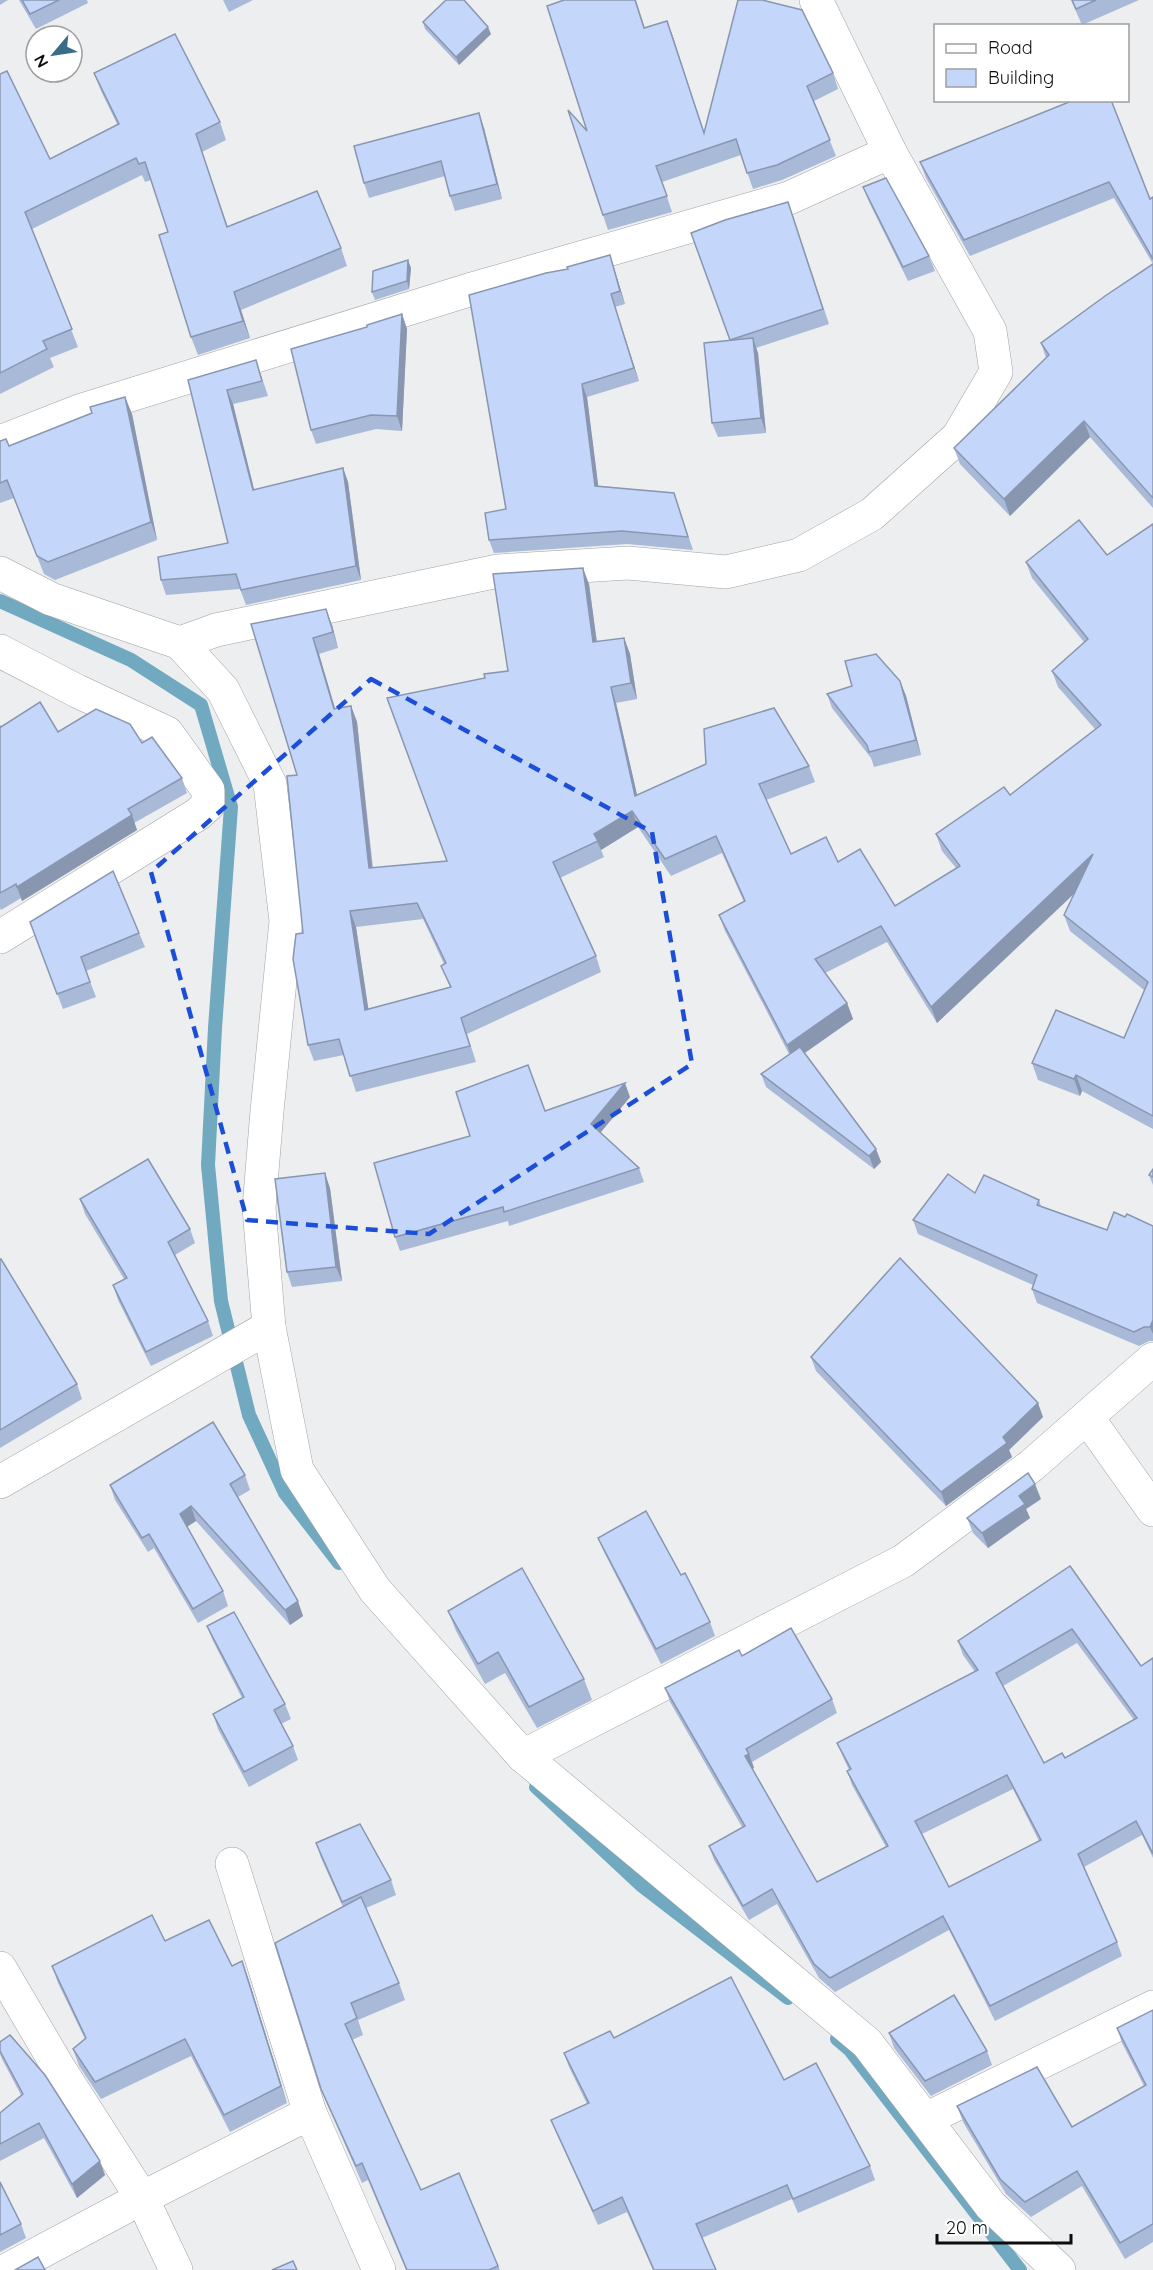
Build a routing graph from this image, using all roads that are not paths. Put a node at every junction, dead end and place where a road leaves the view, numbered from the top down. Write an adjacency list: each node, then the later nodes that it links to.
1 (816, 0): 2 (street)
2 (890, 152): 3 (street); 5 (street)
3 (0, 442)
4 (0, 573): 5 (street)
5 (180, 644): 8 (street)
6 (0, 651): 7 (street)
7 (0, 937)
8 (269, 1327): 11 (street); 13 (street)
9 (1153, 1359): 10 (street)
10 (1087, 1417): 12 (street); 13 (street)
11 (0, 1482)
12 (1153, 1510)
13 (523, 1756): 18 (street)
14 (232, 1864): 17 (street)
15 (0, 1968): 19 (street)
16 (1153, 2007): 18 (street)
17 (310, 2113): 19 (street); 22 (street)
18 (926, 2119): 23 (street)
19 (142, 2198): 20 (street); 21 (street)
20 (7, 2270)
21 (176, 2270)
22 (379, 2270)
23 (1059, 2270)

